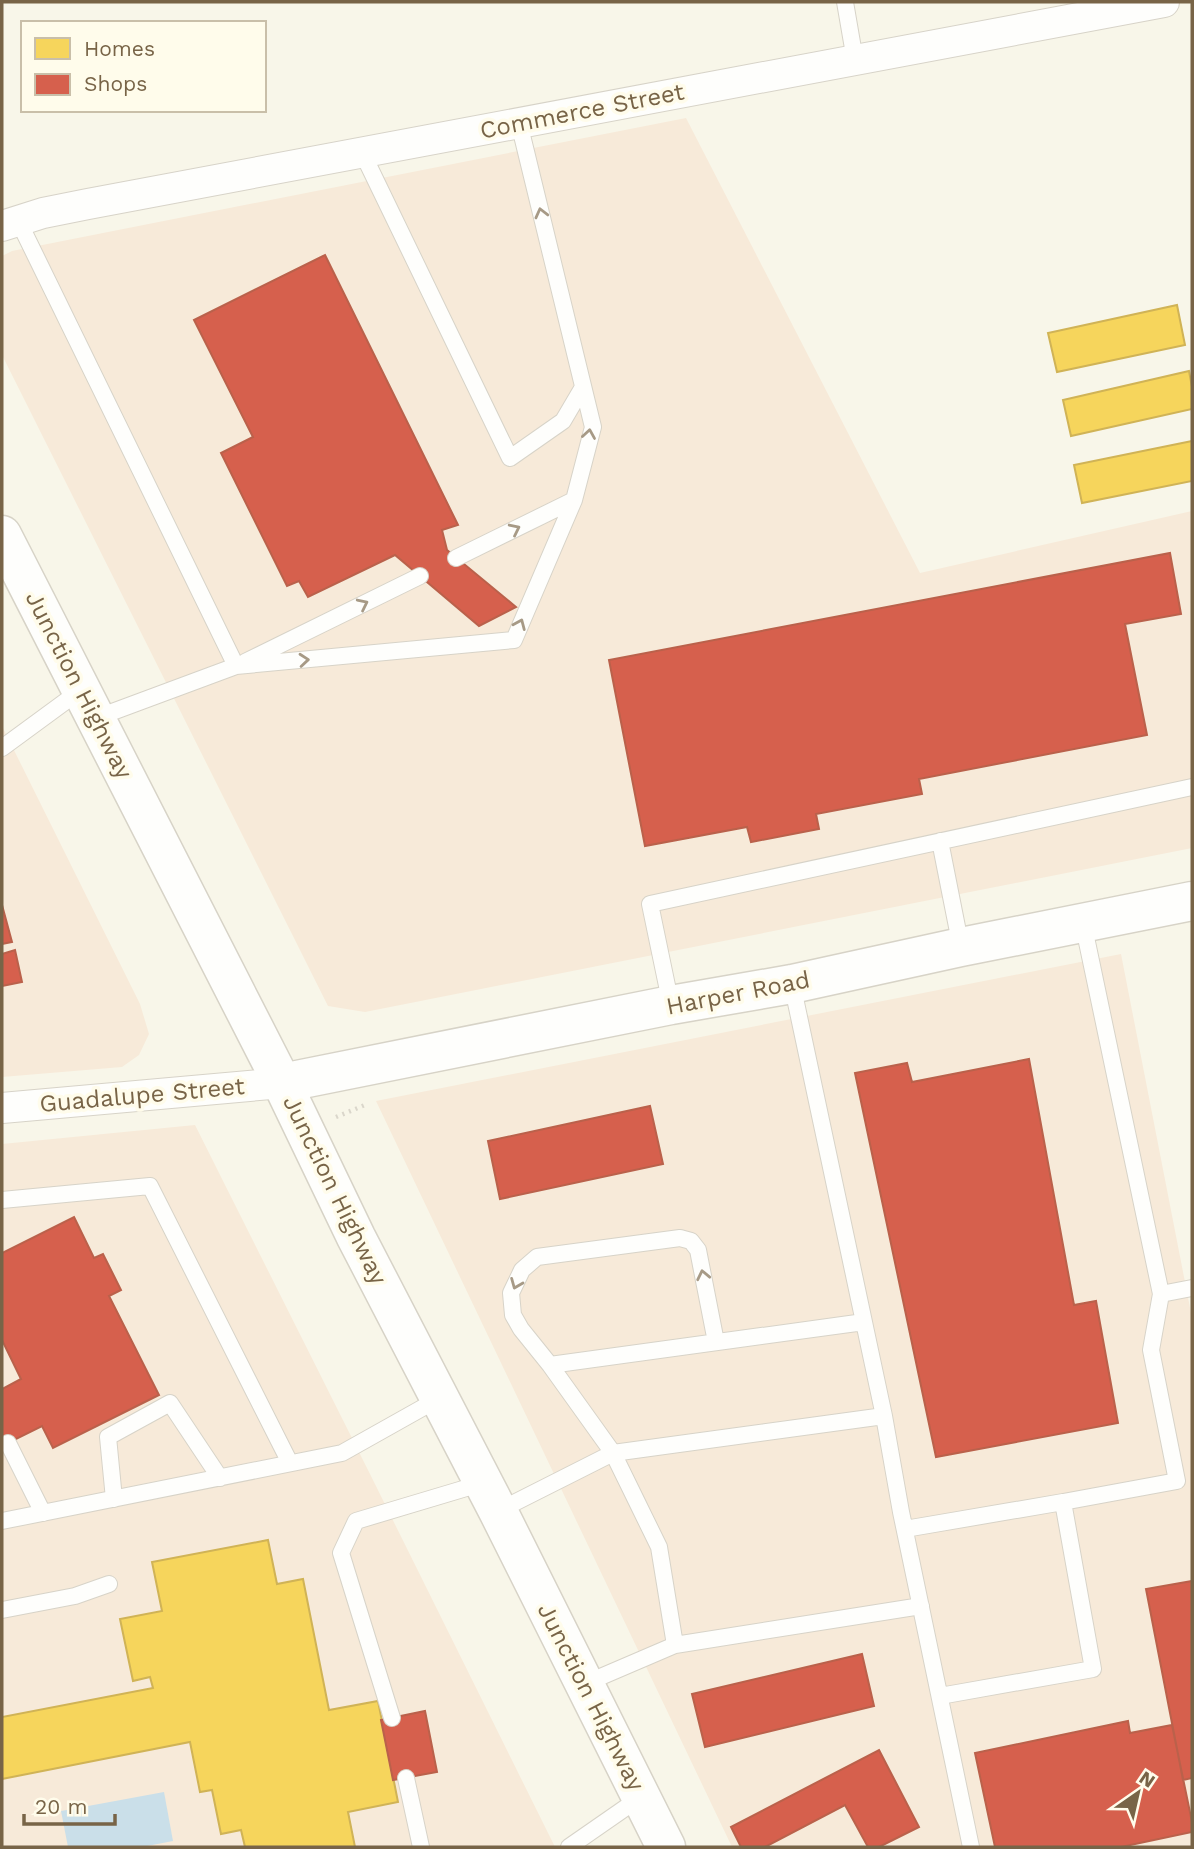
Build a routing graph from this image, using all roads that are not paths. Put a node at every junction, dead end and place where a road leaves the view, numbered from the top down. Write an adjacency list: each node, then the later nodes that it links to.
1 (845, 2): 3 (lane)
2 (1164, 2): 3 (street, Commerce Street)
3 (855, 60): 4 (street, Commerce Street)
4 (519, 123): 5 (street, Commerce Street); 7 (lane, one-way to 4)
5 (362, 152): 6 (street, Commerce Street); 7 (lane)
6 (10, 223): 12 (lane)
7 (583, 387): 8 (lane, one-way to 7)
8 (574, 500): 10 (lane, one-way to 8); 12 (lane, one-way to 8)
9 (2, 535): 13 (main road, Junction Highway)
10 (456, 558)
11 (420, 576): 12 (lane, one-way to 11)
12 (236, 666): 13 (lane)
13 (88, 704): 14 (lane); 22 (main road, Junction Highway)
14 (2, 748)
15 (1192, 787): 16 (lane)
16 (940, 841): 19 (lane); 21 (lane)
17 (1192, 901): 18 (main road, Harper Road)
18 (1083, 923): 19 (main road, Harper Road); 26 (lane)
19 (961, 947): 20 (main road, Harper Road)
20 (792, 984): 21 (main road, Harper Road); 27 (lane)
21 (671, 1005): 22 (main road, Harper Road)
22 (282, 1083): 23 (street, Guadalupe Street); 30 (main road, Junction Highway)
23 (2, 1108)
24 (2, 1200): 34 (lane)
25 (1192, 1288): 26 (lane)
26 (1161, 1293): 38 (lane)
27 (864, 1322): 28 (lane); 31 (lane)
28 (716, 1342): 29 (lane); 29 (lane, one-way to 29)
29 (550, 1365): 33 (lane)
30 (440, 1398): 34 (lane); 36 (main road, Junction Highway)
31 (884, 1416): 33 (lane); 41 (lane)
32 (8, 1443): 39 (lane)
33 (613, 1453): 36 (lane); 45 (lane)
34 (290, 1463): 35 (lane)
35 (220, 1478): 37 (lane); 37 (lane)
36 (490, 1497): 46 (main road, Junction Highway); 48 (lane)
37 (114, 1499): 39 (lane)
38 (1063, 1502): 41 (lane); 47 (lane)
39 (43, 1513): 40 (lane)
40 (2, 1521)
41 (905, 1529): 43 (lane)
42 (109, 1584): 44 (lane)
43 (921, 1606): 45 (lane); 47 (lane)
44 (2, 1610)
45 (675, 1645): 46 (lane)
46 (584, 1684): 50 (main road, Junction Highway)
47 (940, 1696): 54 (lane)
48 (392, 1718)
49 (406, 1778): 51 (lane)
50 (641, 1797): 52 (lane); 53 (main road, Junction Highway)
51 (421, 1847)
52 (569, 1847)
53 (666, 1847)
54 (971, 1847)

